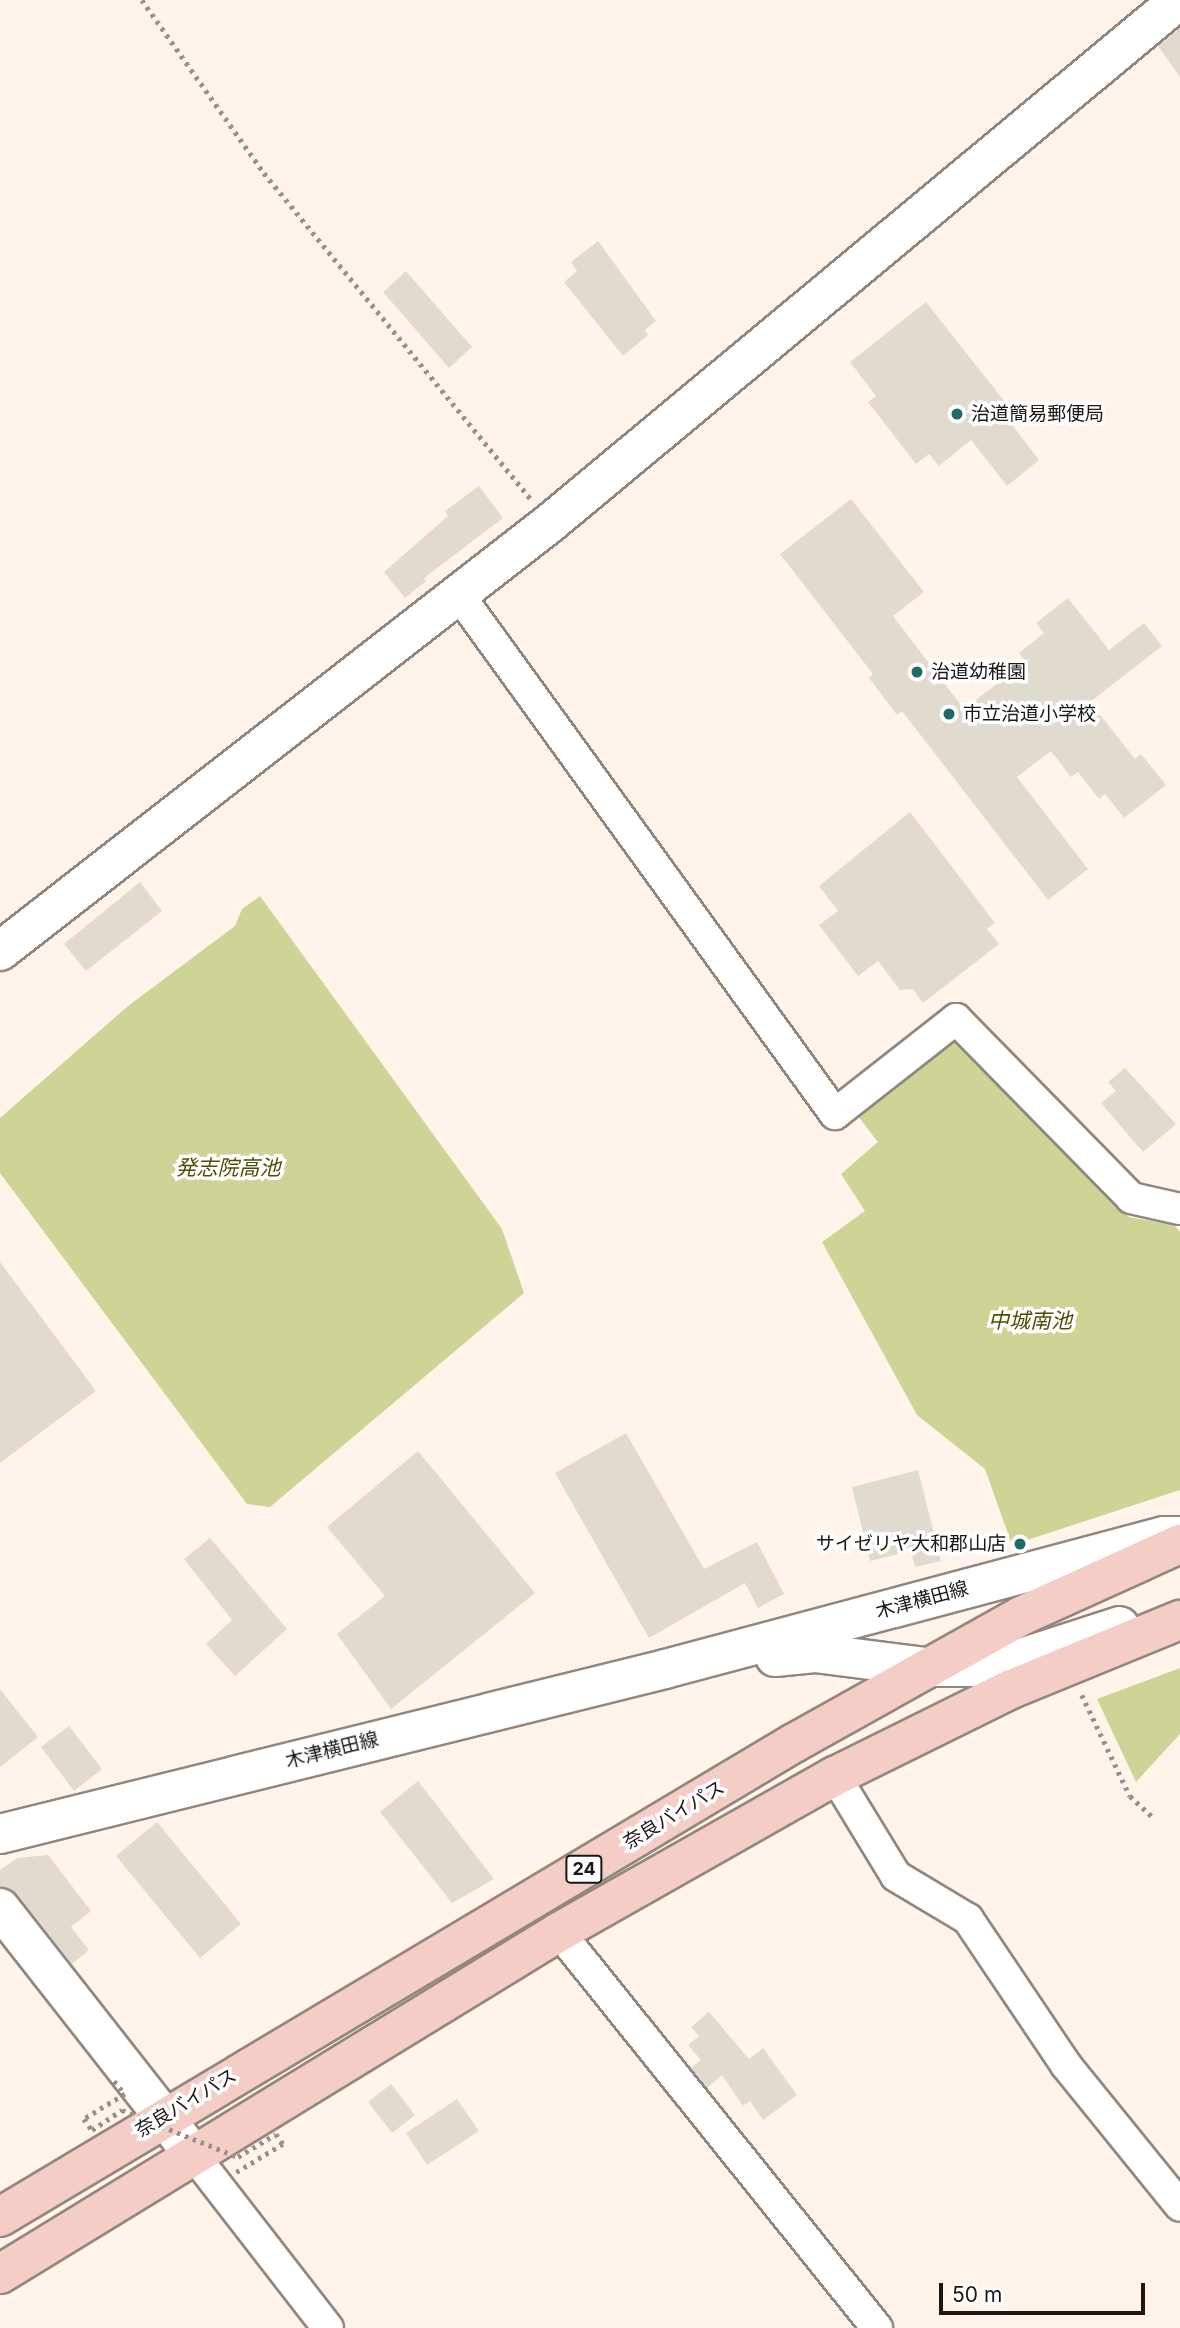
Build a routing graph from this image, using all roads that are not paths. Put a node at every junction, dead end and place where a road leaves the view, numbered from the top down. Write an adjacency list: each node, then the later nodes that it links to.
1 (1179, 0): 2 (street)
2 (459, 595): 3 (street); 4 (street)
3 (0, 951)
4 (1179, 1204)
5 (1180, 1536): 10 (street, 木津横田線)
6 (1180, 1544): 9 (highway, 奈良バイパス / 24)
7 (1180, 1612): 9 (street, 木津横田線)
8 (1180, 1620): 11 (highway, 24)
9 (926, 1667): 10 (street, 木津横田線); 15 (highway, 奈良バイパス / 24)
10 (665, 1669): 12 (street, 木津横田線)
11 (835, 1776): 14 (highway, 24); 17 (street)
12 (0, 1834)
13 (0, 1908): 15 (street)
14 (559, 1932): 16 (highway, 24); 21 (street)
15 (165, 2116): 16 (street); 18 (highway, 奈良バイパス / 24)
16 (193, 2154): 19 (highway, 24); 20 (street)
17 (1180, 2206)
18 (0, 2217)
19 (0, 2274)
20 (328, 2328)
21 (877, 2328)

